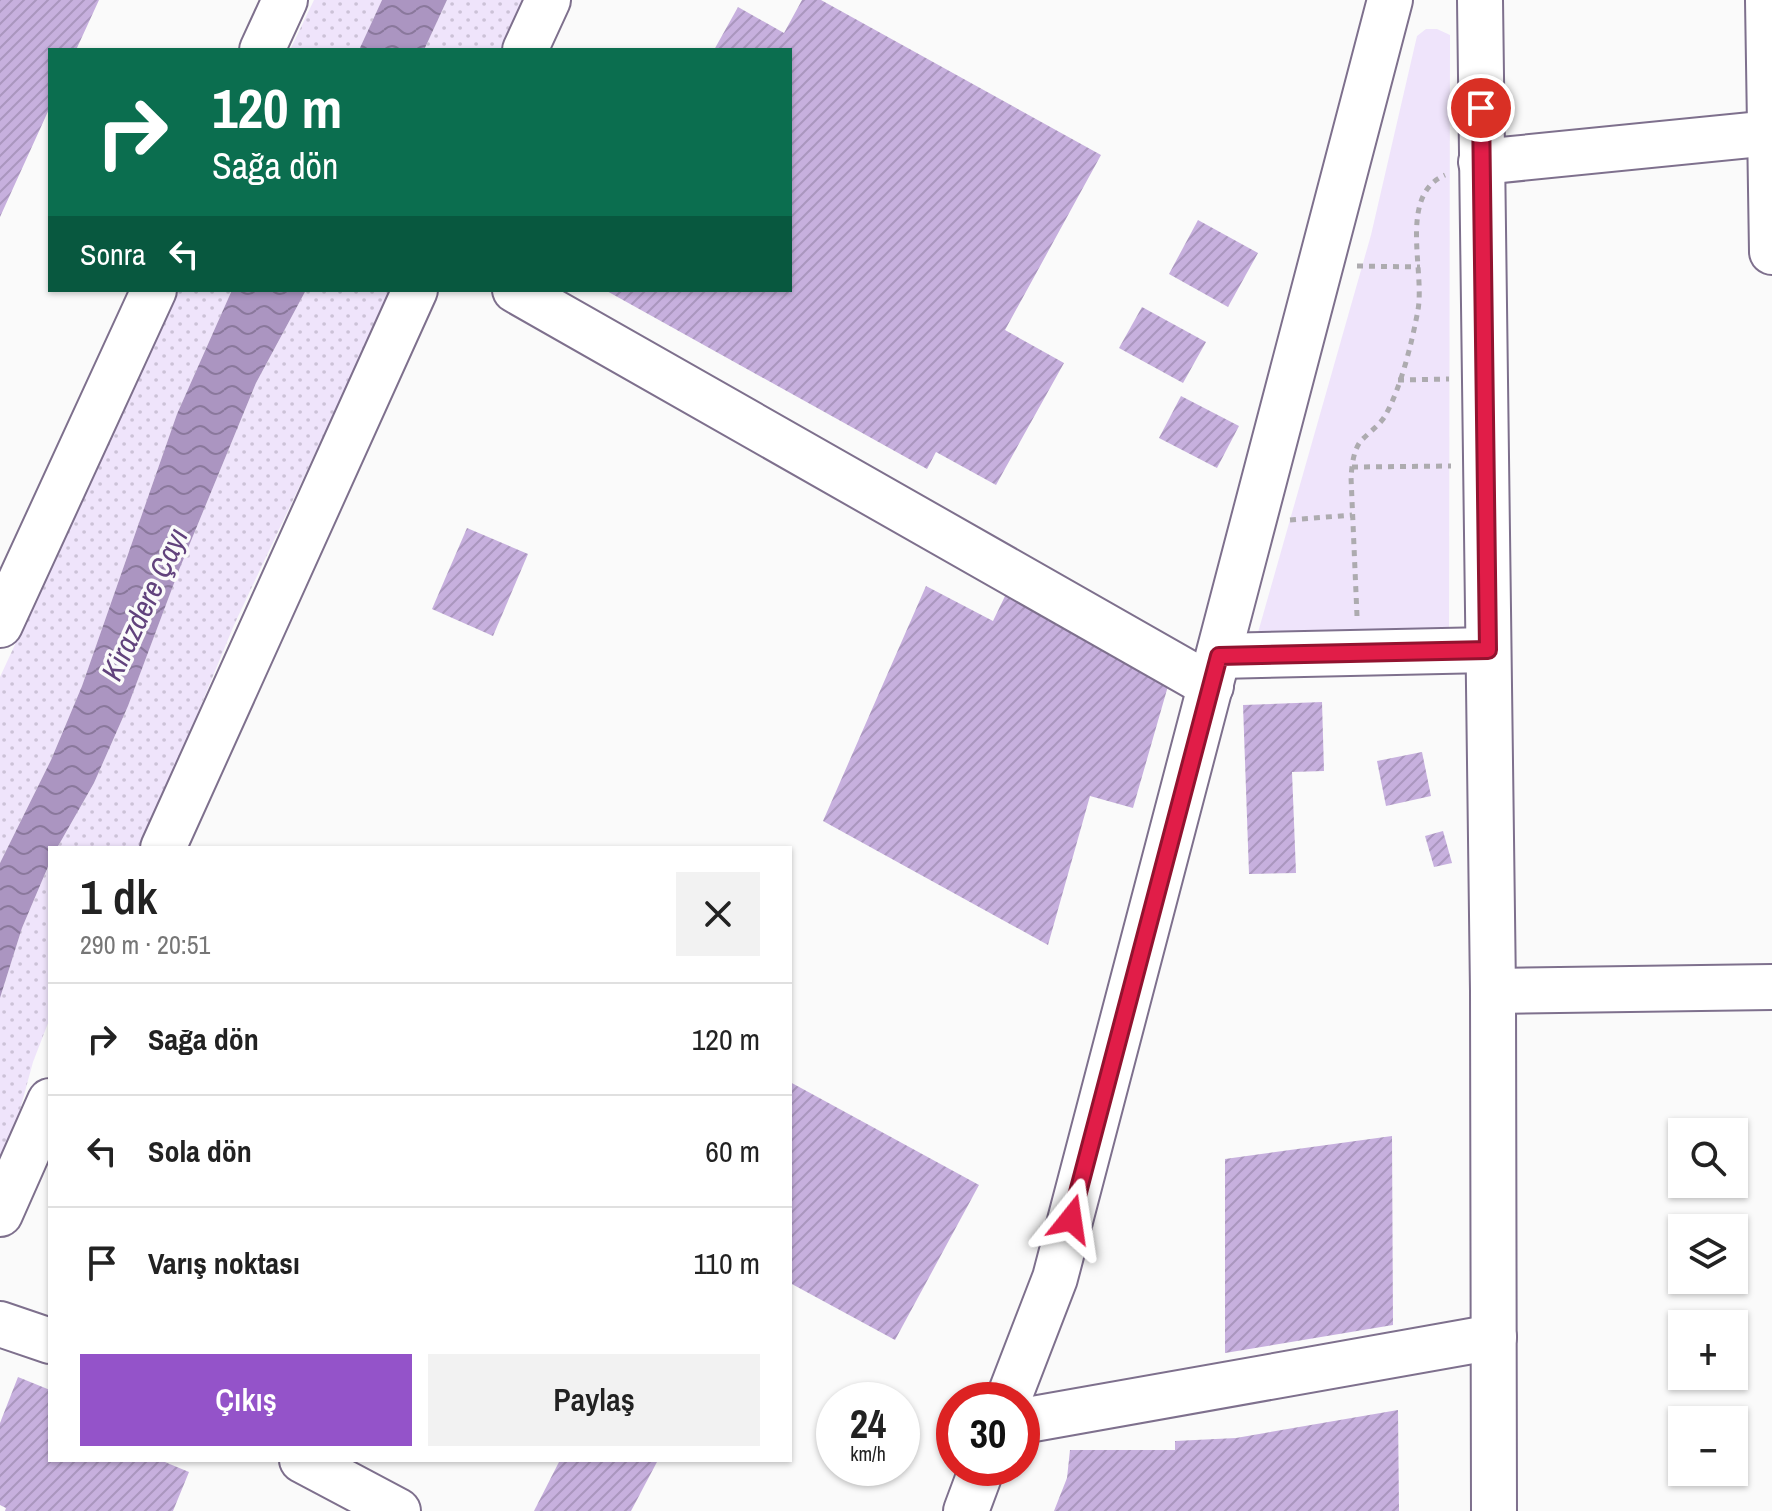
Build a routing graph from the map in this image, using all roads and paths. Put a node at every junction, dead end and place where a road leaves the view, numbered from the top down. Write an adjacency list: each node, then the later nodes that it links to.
1 (285, 0): 6 (street)
2 (548, 0): 7 (street)
3 (1390, 0): 11 (street)
4 (1480, 0): 9 (street)
5 (1768, 0): 8 (street)
6 (263, 48)
7 (526, 48)
8 (1771, 133): 9 (street); 10 (street)
9 (1481, 165): 12 (path); 16 (street)
10 (1772, 252)
11 (1321, 266): 12 (path); 21 (street)
12 (1420, 267): 17 (path)
13 (153, 292): 22 (street)
14 (414, 292): 26 (street)
15 (519, 292): 25 (street)
16 (1485, 379): 17 (path); 18 (street)
17 (1398, 380): 19 (path)
18 (1486, 466): 19 (path); 23 (street)
19 (1352, 467): 20 (path)
20 (1352, 515): 21 (path); 24 (path)
21 (1254, 523): 25 (street)
22 (0, 625)
23 (1488, 650): 24 (street); 28 (street)
24 (1359, 653): 25 (street)
25 (1215, 671): 34 (street)
26 (164, 846)
27 (1772, 987): 28 (street)
28 (1493, 991): 32 (street)
29 (48, 1106): 30 (street)
30 (0, 1214)
31 (0, 1324): 33 (street)
32 (1494, 1337): 35 (street); 40 (street)
33 (48, 1340)
34 (1015, 1382)
35 (1040, 1418)
36 (306, 1462): 38 (street)
37 (975, 1486): 39 (street)
38 (398, 1511)
39 (966, 1511)
40 (1494, 1511)

